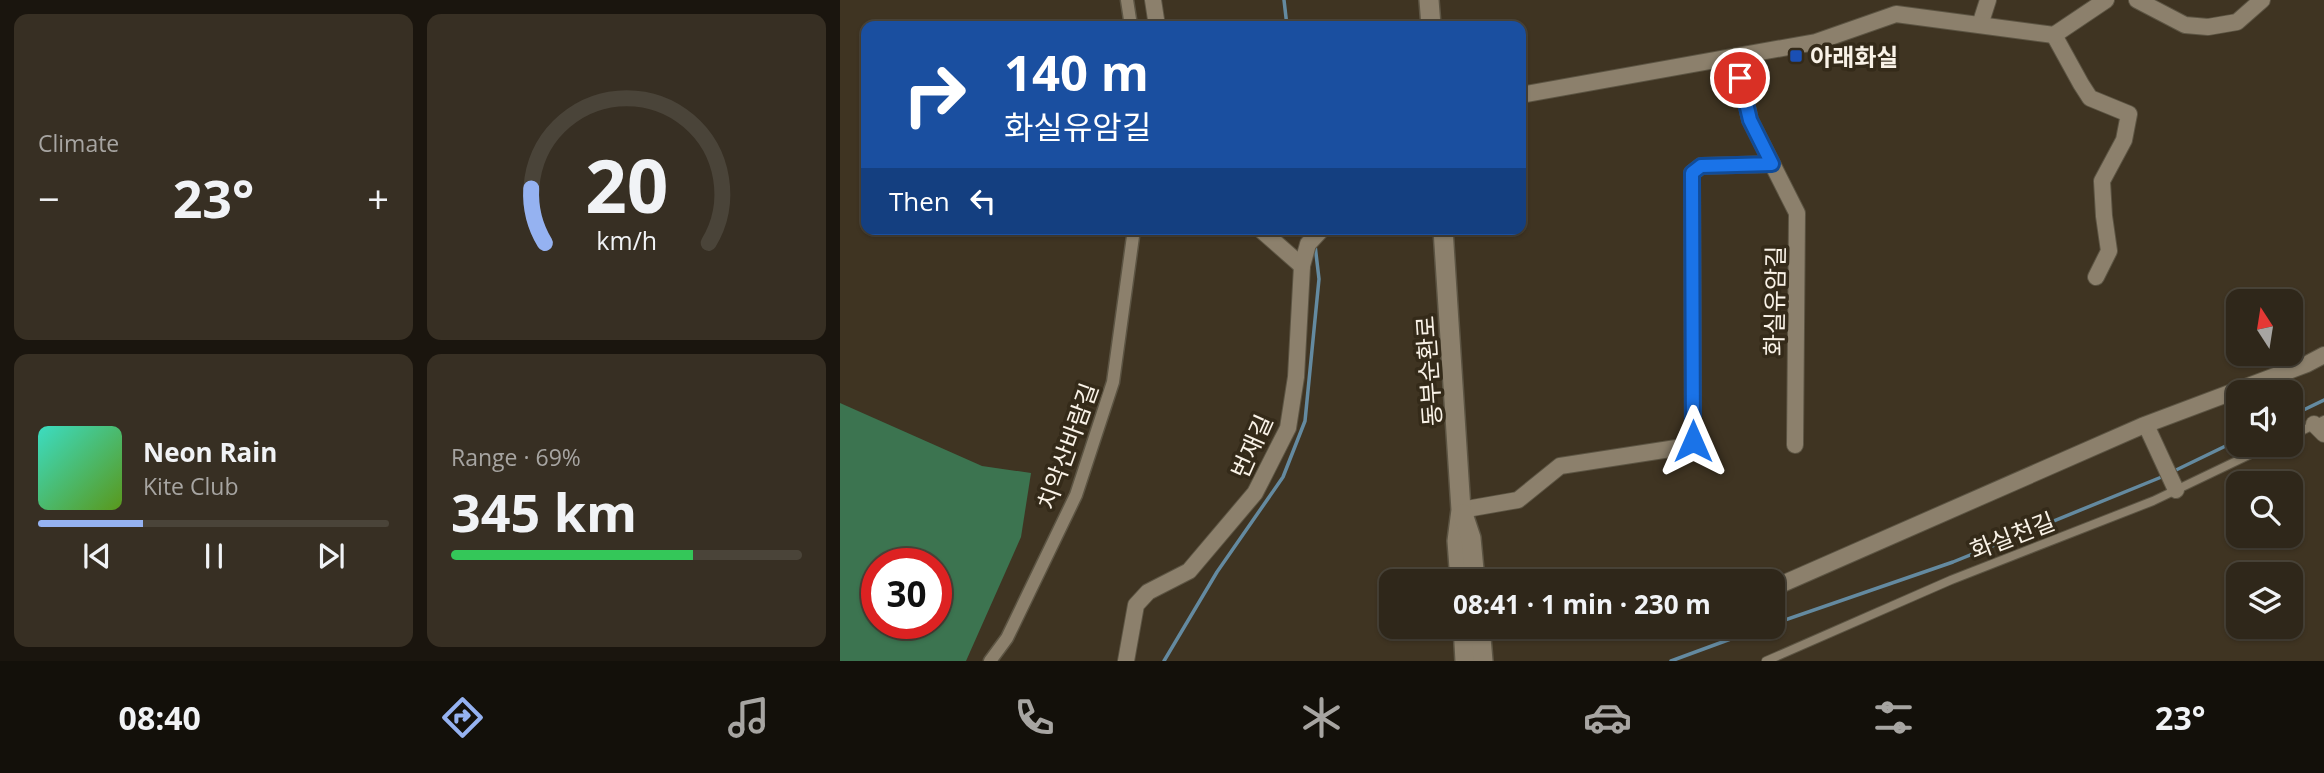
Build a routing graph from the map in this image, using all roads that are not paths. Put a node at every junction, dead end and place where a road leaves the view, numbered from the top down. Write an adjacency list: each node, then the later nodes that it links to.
1 (1127, 0): 8 (street)
2 (1153, 0): 9 (street)
3 (1429, 0): 10 (street)
4 (1988, 0): 11 (street)
5 (2106, 0): 12 (street)
6 (2137, 0): 7 (street)
7 (2262, 0)
8 (1130, 21)
9 (1156, 21)
10 (1431, 21)
11 (1980, 25): 12 (street); 13 (street)
12 (2054, 35): 21 (street)
13 (1735, 57): 14 (street); 15 (street, 화실유암길)
14 (1526, 94)
15 (1772, 164): 26 (street, 화실유암길); 29 (street)
16 (1133, 235): 33 (street, 치악산바람길)
17 (1267, 235): 20 (street)
18 (1316, 235): 20 (street, 번재길)
19 (1443, 235): 29 (street, 동부순환로)
20 (1302, 266): 34 (street, 번재길)
21 (2096, 277)
22 (2324, 355): 24 (street)
23 (2321, 426): 25 (lane)
24 (2148, 428): 28 (street); 32 (street)
25 (2303, 432)
26 (1795, 445)
27 (2240, 457): 28 (lane, 화실천길)
28 (2173, 484): 35 (lane, 화실천길)
29 (1461, 510): 30 (street, 동부순환로); 31 (street, 동부순환로)
30 (1459, 569)
31 (1474, 569)
32 (1785, 583)
33 (990, 661)
34 (1126, 661)
35 (1766, 661)

